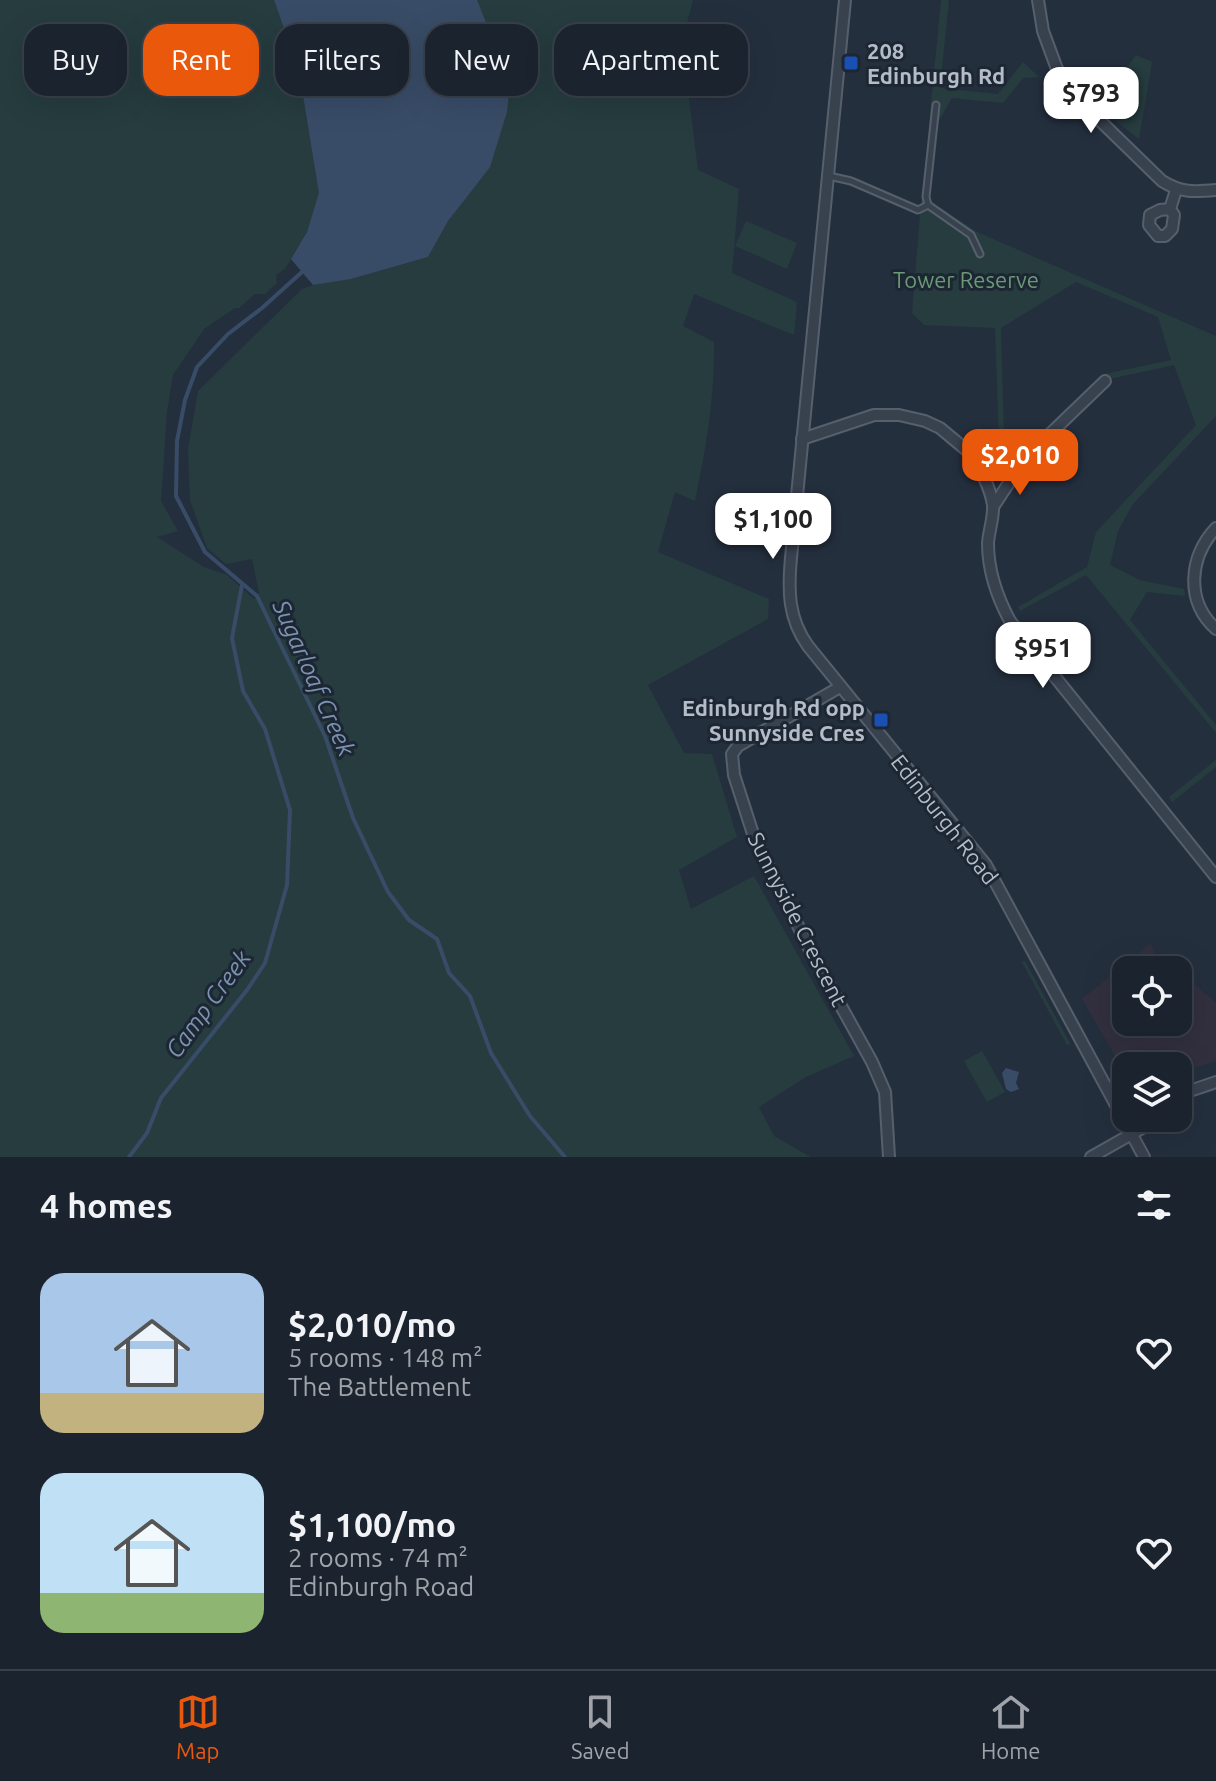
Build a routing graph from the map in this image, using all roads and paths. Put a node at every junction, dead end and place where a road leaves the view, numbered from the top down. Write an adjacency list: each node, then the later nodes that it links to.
1 (845, 0): 4 (street, Edinburgh Road)
2 (1038, 0): 5 (street)
3 (936, 105): 7 (lane)
4 (828, 176): 7 (lane); 11 (street, Edinburgh Road)
5 (1176, 190): 6 (street); 8 (street)
6 (1216, 190)
7 (928, 205): 9 (lane)
8 (1170, 209)
9 (980, 254)
10 (1105, 381): 13 (street)
11 (802, 439): 12 (street); 17 (street, Edinburgh Road)
12 (970, 453): 13 (street); 14 (street)
13 (1026, 457): 14 (street)
14 (993, 507): 18 (street)
15 (1216, 528): 16 (street)
16 (1216, 629)
17 (840, 687): 20 (street, Edinburgh Road); 24 (street, Sunnyside Crescent)
18 (1216, 877)
19 (1216, 1082): 21 (street)
20 (1112, 1086)
21 (1192, 1090)
22 (1135, 1132): 23 (street)
23 (1132, 1134): 25 (street); 26 (street, Edinburgh Road)
24 (889, 1157)
25 (1091, 1157)
26 (1144, 1157)

